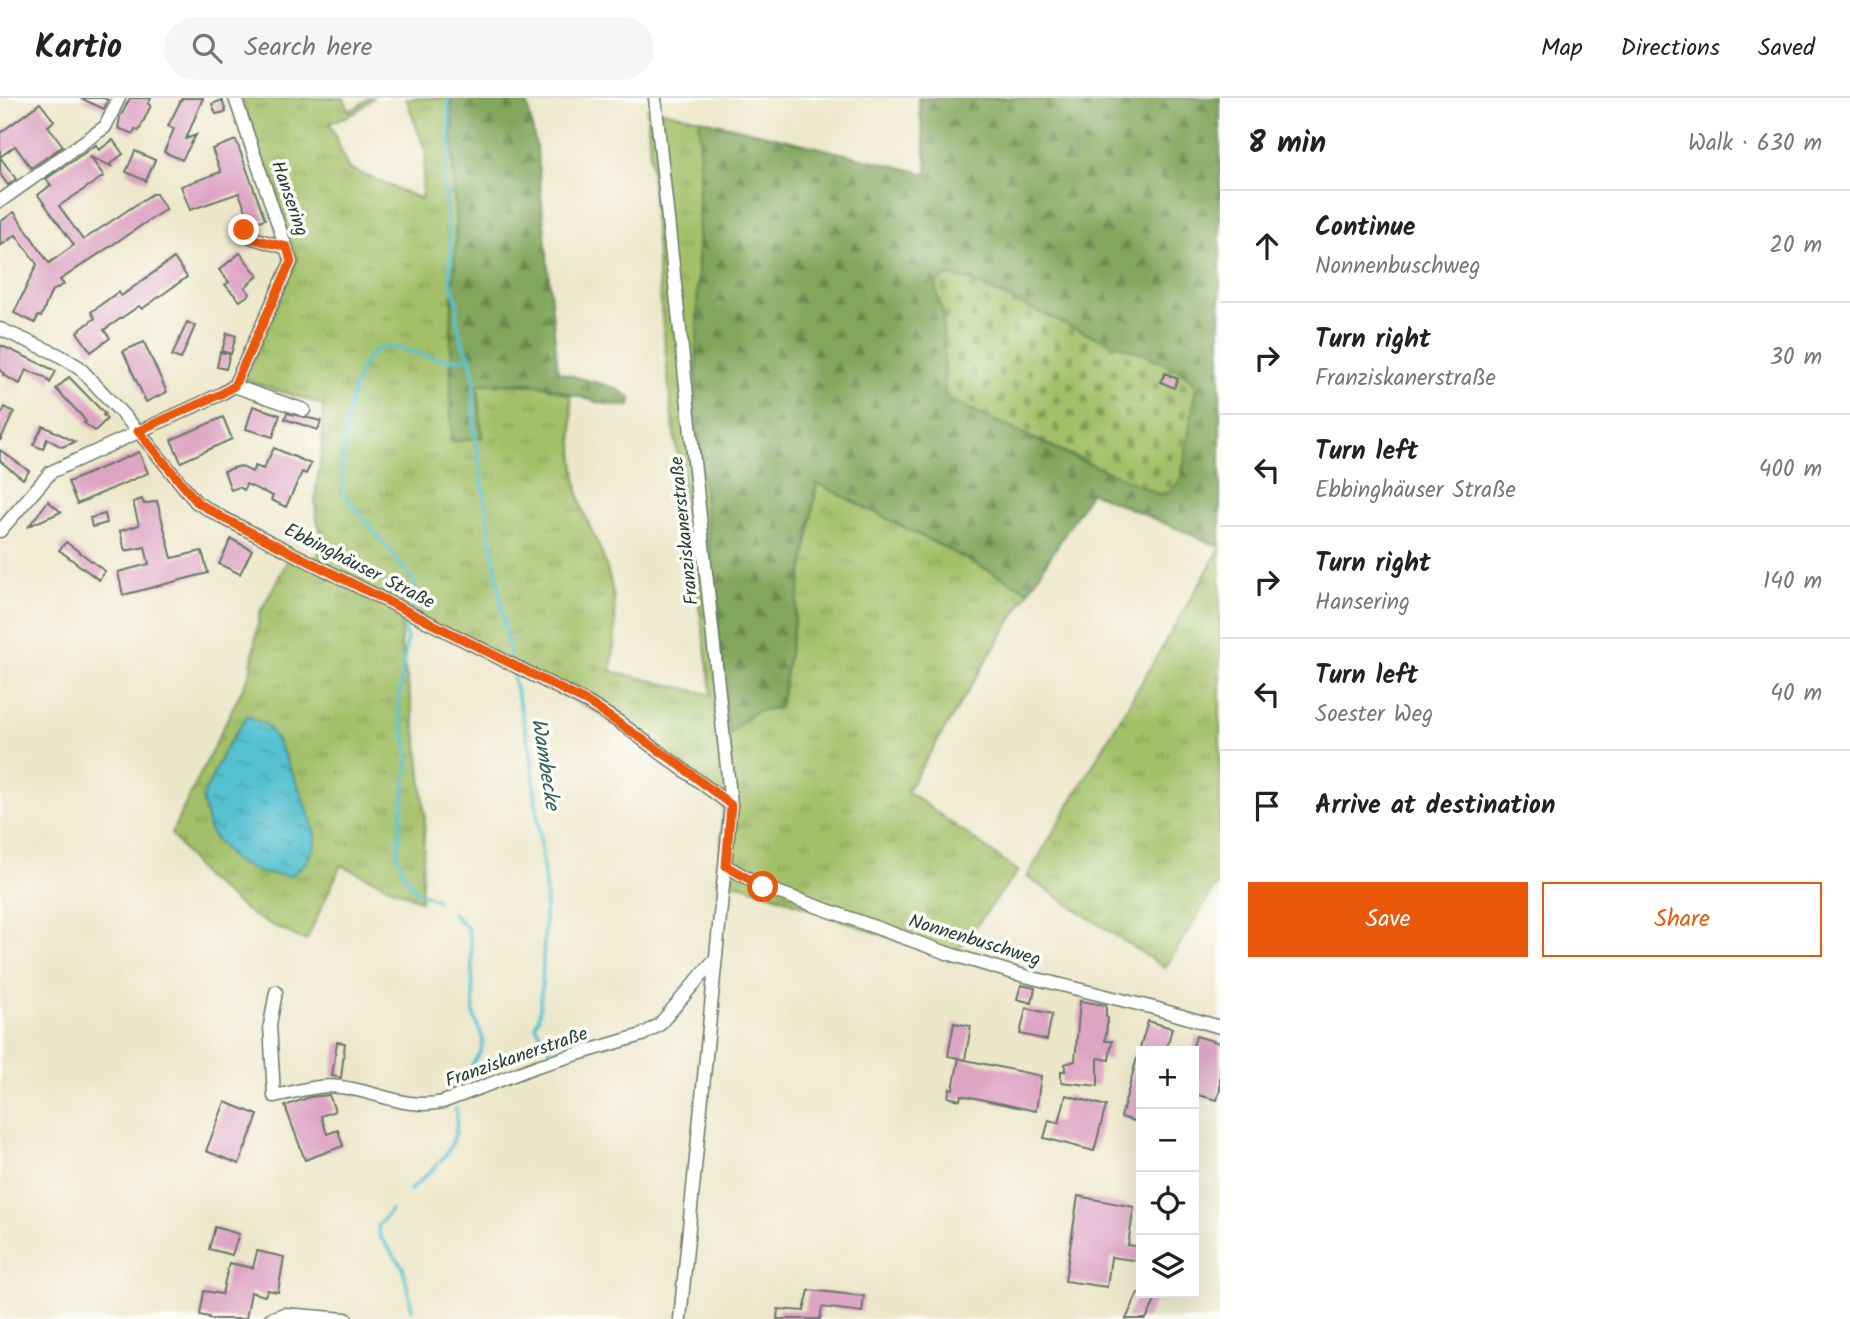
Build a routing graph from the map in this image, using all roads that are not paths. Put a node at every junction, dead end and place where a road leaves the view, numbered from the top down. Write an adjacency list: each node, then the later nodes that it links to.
1 (119, 98): 4 (street)
2 (235, 98): 6 (street, Hansering)
3 (655, 98): 12 (street, Franziskanerstraße)
4 (0, 201)
5 (244, 230): 6 (street)
6 (287, 247): 8 (street, Hansering)
7 (0, 329): 10 (street, Ebbinghäuser Straße)
8 (234, 386): 9 (street); 10 (street)
9 (304, 410)
10 (138, 431): 11 (street); 12 (street, Ebbinghäuser Straße)
11 (0, 531)
12 (731, 805): 13 (street, Franziskanerstraße)
13 (726, 866): 14 (street, Franziskanerstraße); 16 (street, Nonnenbuschweg)
14 (715, 959): 15 (street, Franziskanerstraße); 19 (street, Franziskanerstraße)
15 (276, 992)
16 (1220, 1027)
17 (270, 1319): 18 (street)
18 (346, 1319)
19 (680, 1319)

